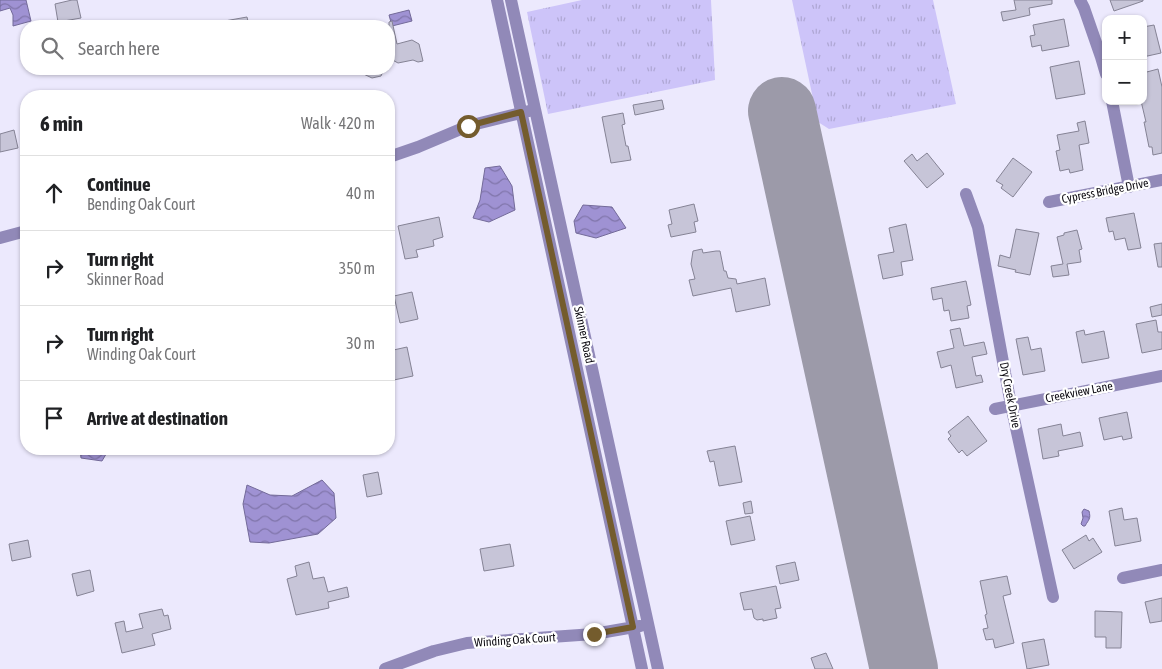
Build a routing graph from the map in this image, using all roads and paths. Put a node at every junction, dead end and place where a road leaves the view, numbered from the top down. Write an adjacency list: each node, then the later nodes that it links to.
1 (497, 0): 7 (street, Skinner Road)
2 (511, 0): 6 (street, Skinner Road)
3 (1080, 0): 4 (street)
4 (1102, 60)
5 (1113, 105): 10 (street)
6 (535, 110): 7 (street); 21 (street, Skinner Road)
7 (521, 112): 8 (street); 22 (street, Skinner Road)
8 (395, 155)
9 (1162, 180): 10 (street, Cypress Bridge Drive)
10 (1129, 187): 12 (street, Cypress Bridge Drive)
11 (966, 194): 16 (street, Dry Creek Drive)
12 (1049, 202)
13 (20, 233): 14 (street)
14 (0, 238)
15 (1162, 376): 16 (street, Creekview Lane)
16 (1011, 406): 17 (street, Creekview Lane); 20 (street, Dry Creek Drive)
17 (995, 408)
18 (1162, 570): 19 (street)
19 (1123, 578)
20 (1053, 597)
21 (648, 624): 22 (street, Winding Oak Court); 25 (street, Skinner Road)
22 (633, 627): 23 (street, Winding Oak Court); 24 (street, Skinner Road)
23 (385, 669)
24 (642, 669)
25 (658, 669)

